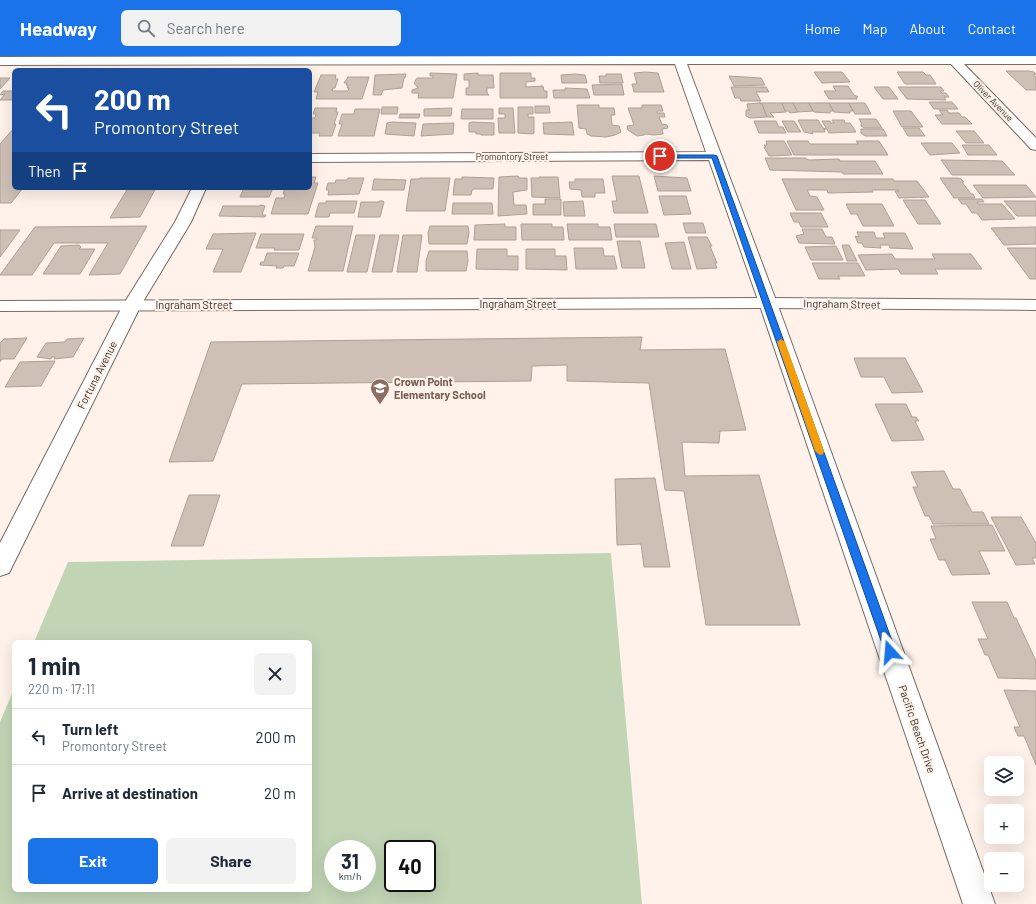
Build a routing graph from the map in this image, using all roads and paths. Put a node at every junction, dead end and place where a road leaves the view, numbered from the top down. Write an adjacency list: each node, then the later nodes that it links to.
1 (679, 58): 2 (street); 5 (street); 7 (street, Pacific Beach Drive)
2 (952, 58): 3 (street); 6 (street, Oliver Avenue)
3 (1036, 60)
4 (0, 61): 5 (street)
5 (264, 62)
6 (1036, 146)
7 (714, 156): 8 (street, Promontory Street); 10 (street, Pacific Beach Drive)
8 (312, 158)
9 (198, 190): 11 (street, Fortuna Avenue)
10 (768, 303): 11 (street, Ingraham Street); 12 (street, Ingraham Street); 15 (street, Pacific Beach Drive)
11 (132, 305): 13 (street, Ingraham Street); 14 (street, Fortuna Avenue)
12 (1036, 305)
13 (0, 306)
14 (0, 566)
15 (979, 904)

